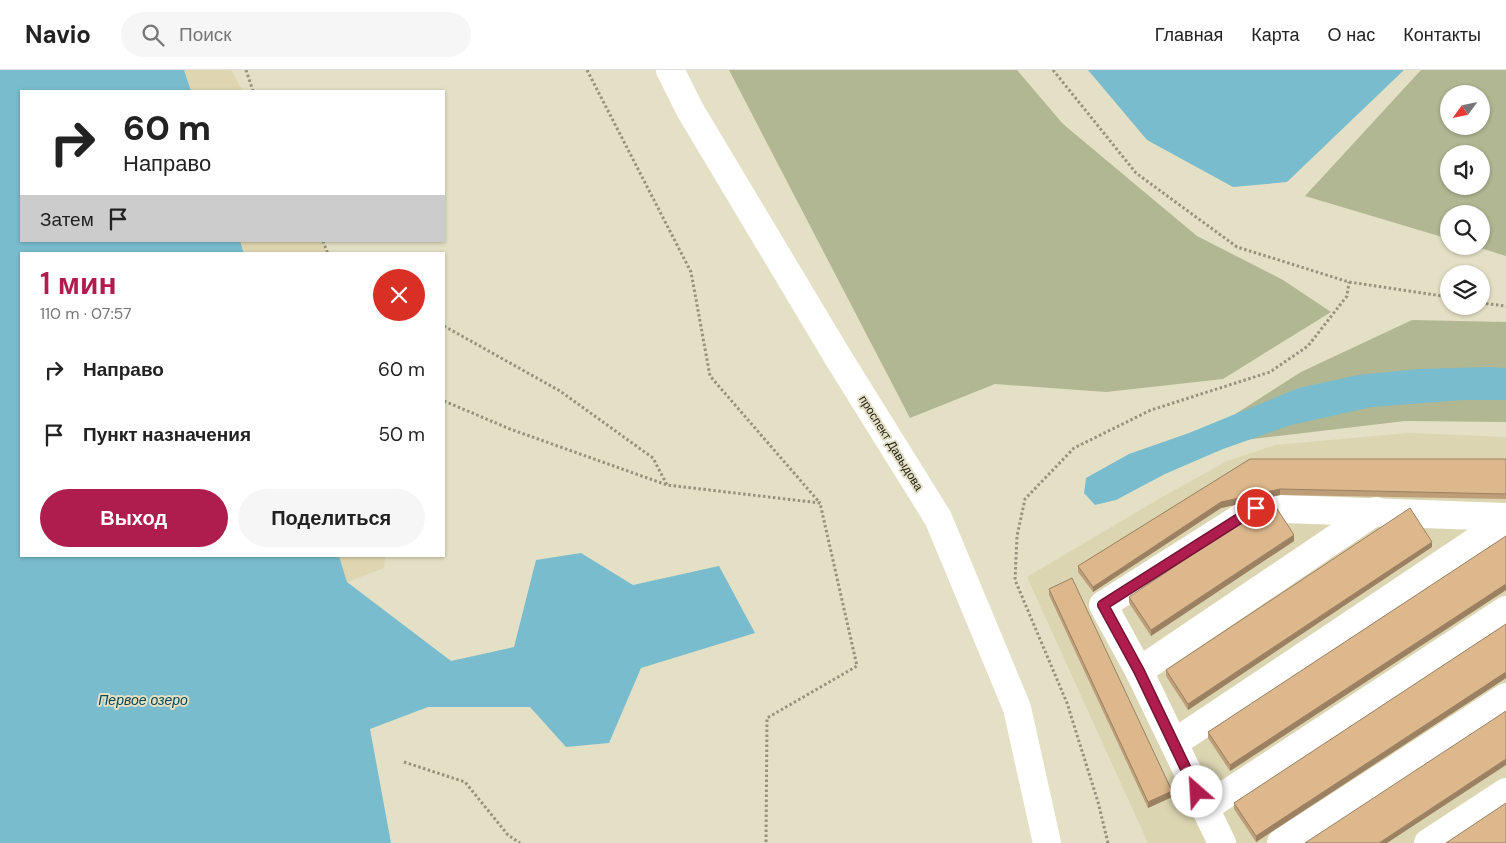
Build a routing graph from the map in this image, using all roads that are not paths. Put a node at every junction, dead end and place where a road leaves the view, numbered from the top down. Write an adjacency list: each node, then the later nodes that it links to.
1 (670, 70): 11 (street, проспект Давыдова)
2 (1376, 511): 3 (street); 6 (street); 6 (street)
3 (1506, 517)
4 (1506, 521): 8 (street)
5 (1506, 610): 10 (street)
6 (1139, 671): 8 (street)
7 (1506, 696): 13 (street)
8 (1174, 743): 10 (street)
9 (1506, 792): 14 (street)
10 (1205, 808): 12 (street)
11 (1047, 843)
12 (1222, 843)
13 (1281, 843)
14 (1428, 843)

